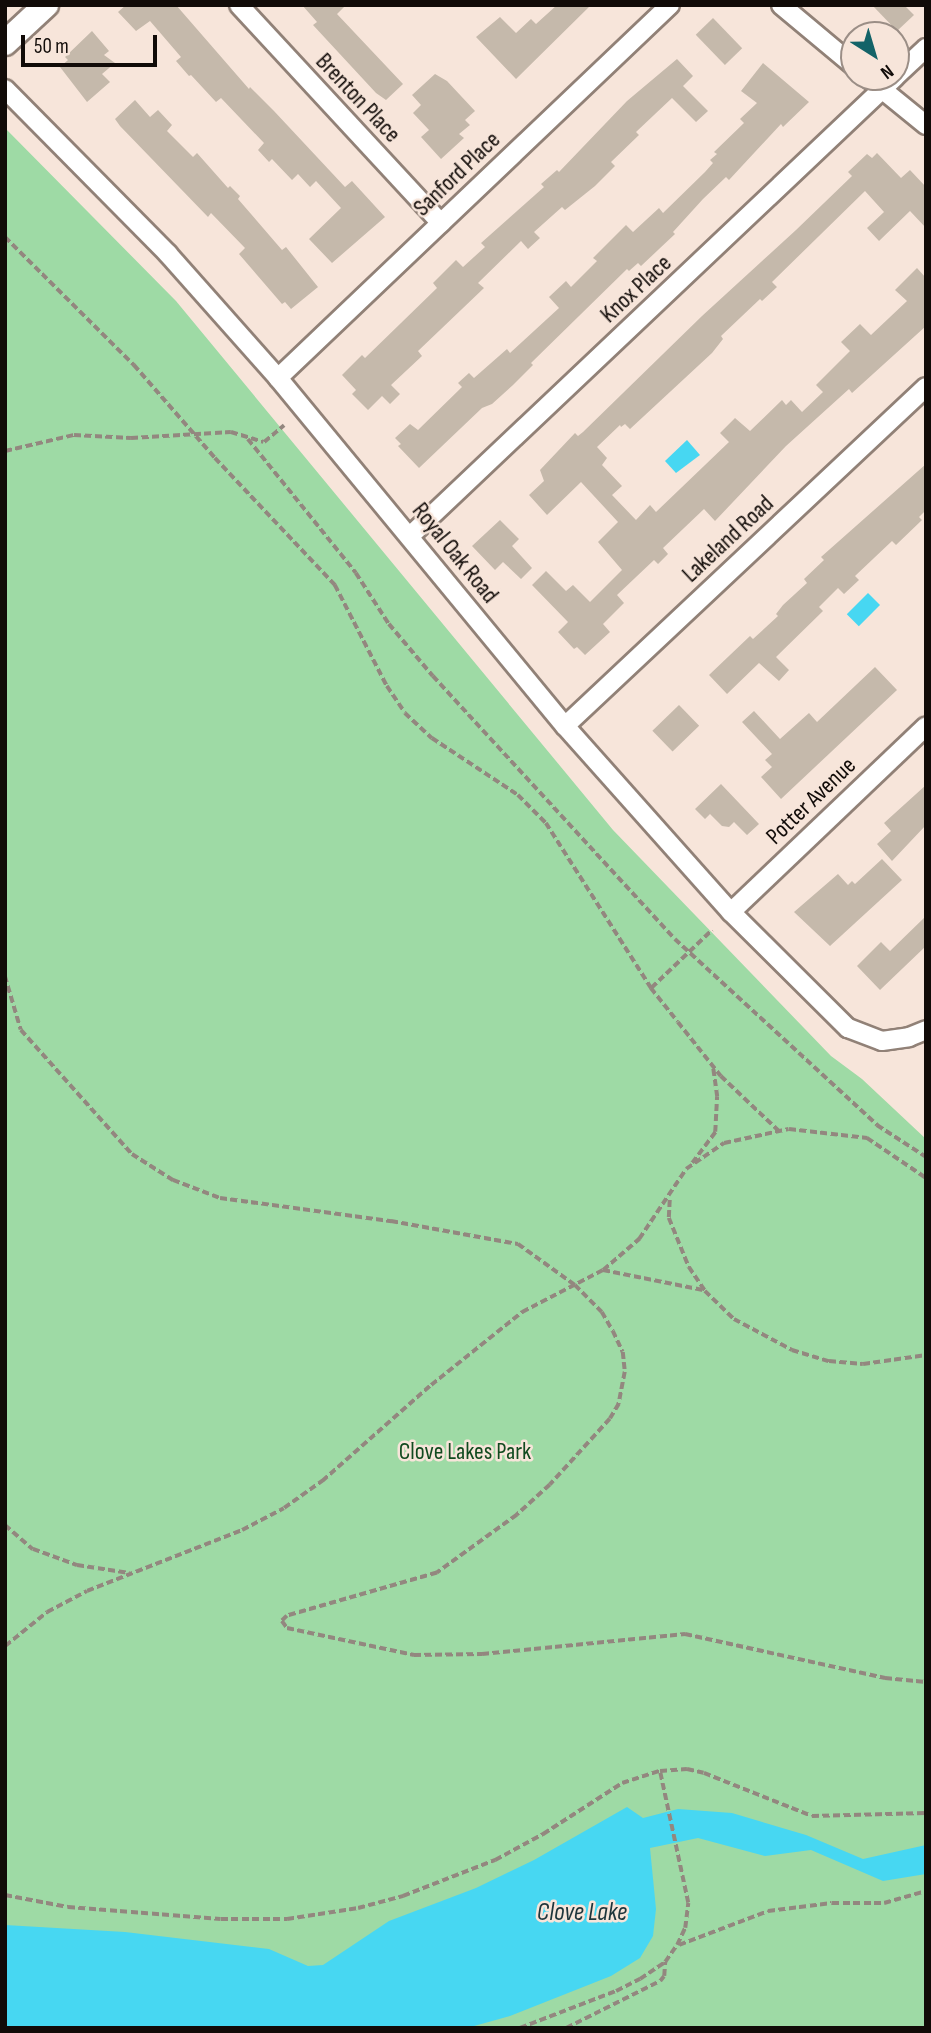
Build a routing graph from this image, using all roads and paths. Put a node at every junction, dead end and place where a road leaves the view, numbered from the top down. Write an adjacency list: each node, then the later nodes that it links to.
1 (46, 5): 5 (main road)
2 (240, 5): 13 (street, Brenton Place)
3 (670, 5): 13 (street, Sanford Place)
4 (780, 5): 7 (street)
5 (5, 43)
6 (926, 48): 8 (street, Knox Place)
7 (840, 54)
8 (910, 63)
9 (5, 89): 15 (street, Royal Oak Road)
10 (880, 91): 21 (street, Knox Place)
11 (899, 91): 12 (street)
12 (926, 125)
13 (441, 223): 15 (street, Sanford Place)
14 (5, 237): 18 (path)
15 (278, 378): 21 (street, Royal Oak Road)
16 (926, 387): 22 (street, Lakeland Road)
17 (284, 425): 19 (path)
18 (195, 434): 19 (path); 20 (path); 28 (path)
19 (248, 439): 26 (path)
20 (5, 451)
21 (410, 536): 22 (street, Royal Oak Road)
22 (565, 726): 24 (street, Royal Oak Road)
23 (926, 726): 24 (street, Potter Avenue)
24 (731, 912): 29 (street, Royal Oak Road)
25 (712, 930): 26 (path)
26 (688, 953): 28 (path); 32 (path)
27 (5, 976): 37 (path)
28 (652, 988): 30 (path)
29 (926, 1030)
30 (713, 1066): 31 (path); 33 (path)
31 (779, 1131): 33 (path); 34 (path)
32 (926, 1157)
33 (689, 1167): 35 (path)
34 (926, 1178)
35 (670, 1197): 36 (path); 38 (path)
36 (603, 1270): 37 (path); 38 (path)
37 (575, 1285): 41 (path); 43 (path)
38 (705, 1291): 39 (path)
39 (926, 1355)
40 (5, 1525): 41 (path)
41 (131, 1573): 42 (path)
42 (5, 1646)
43 (926, 1682)
44 (660, 1771): 45 (path); 47 (path); 48 (path)
45 (926, 1814)
46 (926, 1891): 48 (path)
47 (5, 1895)
48 (677, 1945): 49 (path)
49 (666, 1962): 50 (path); 51 (path)
50 (520, 2028)
51 (566, 2028)

